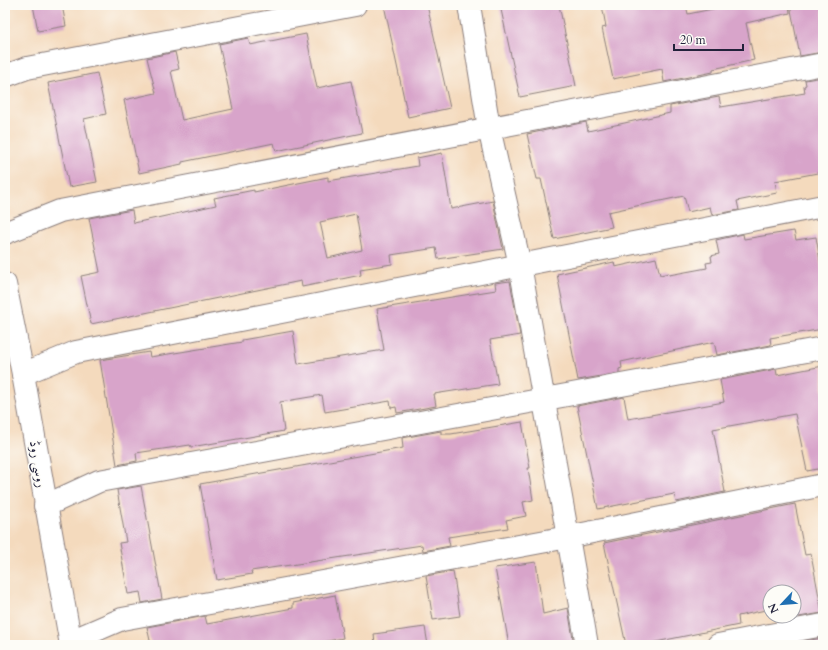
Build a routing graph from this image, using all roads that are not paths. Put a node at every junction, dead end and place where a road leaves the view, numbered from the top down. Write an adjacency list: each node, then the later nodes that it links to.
1 (355, 5): 4 (street)
2 (469, 5): 5 (street)
3 (823, 64): 5 (street)
4 (5, 76)
5 (489, 128): 7 (street); 8 (street)
6 (823, 206): 8 (street)
7 (5, 234)
8 (520, 265): 11 (street); 12 (street)
9 (5, 284): 11 (street, روسی روڈ)
10 (823, 348): 12 (street)
11 (23, 374): 14 (street, روسی روڈ)
12 (543, 399): 14 (street); 15 (street)
13 (823, 485): 15 (street)
14 (45, 506): 17 (street, روسی روڈ)
15 (568, 537): 17 (street); 18 (street)
16 (823, 625): 19 (street)
17 (71, 643)
18 (587, 645)
19 (718, 645)

